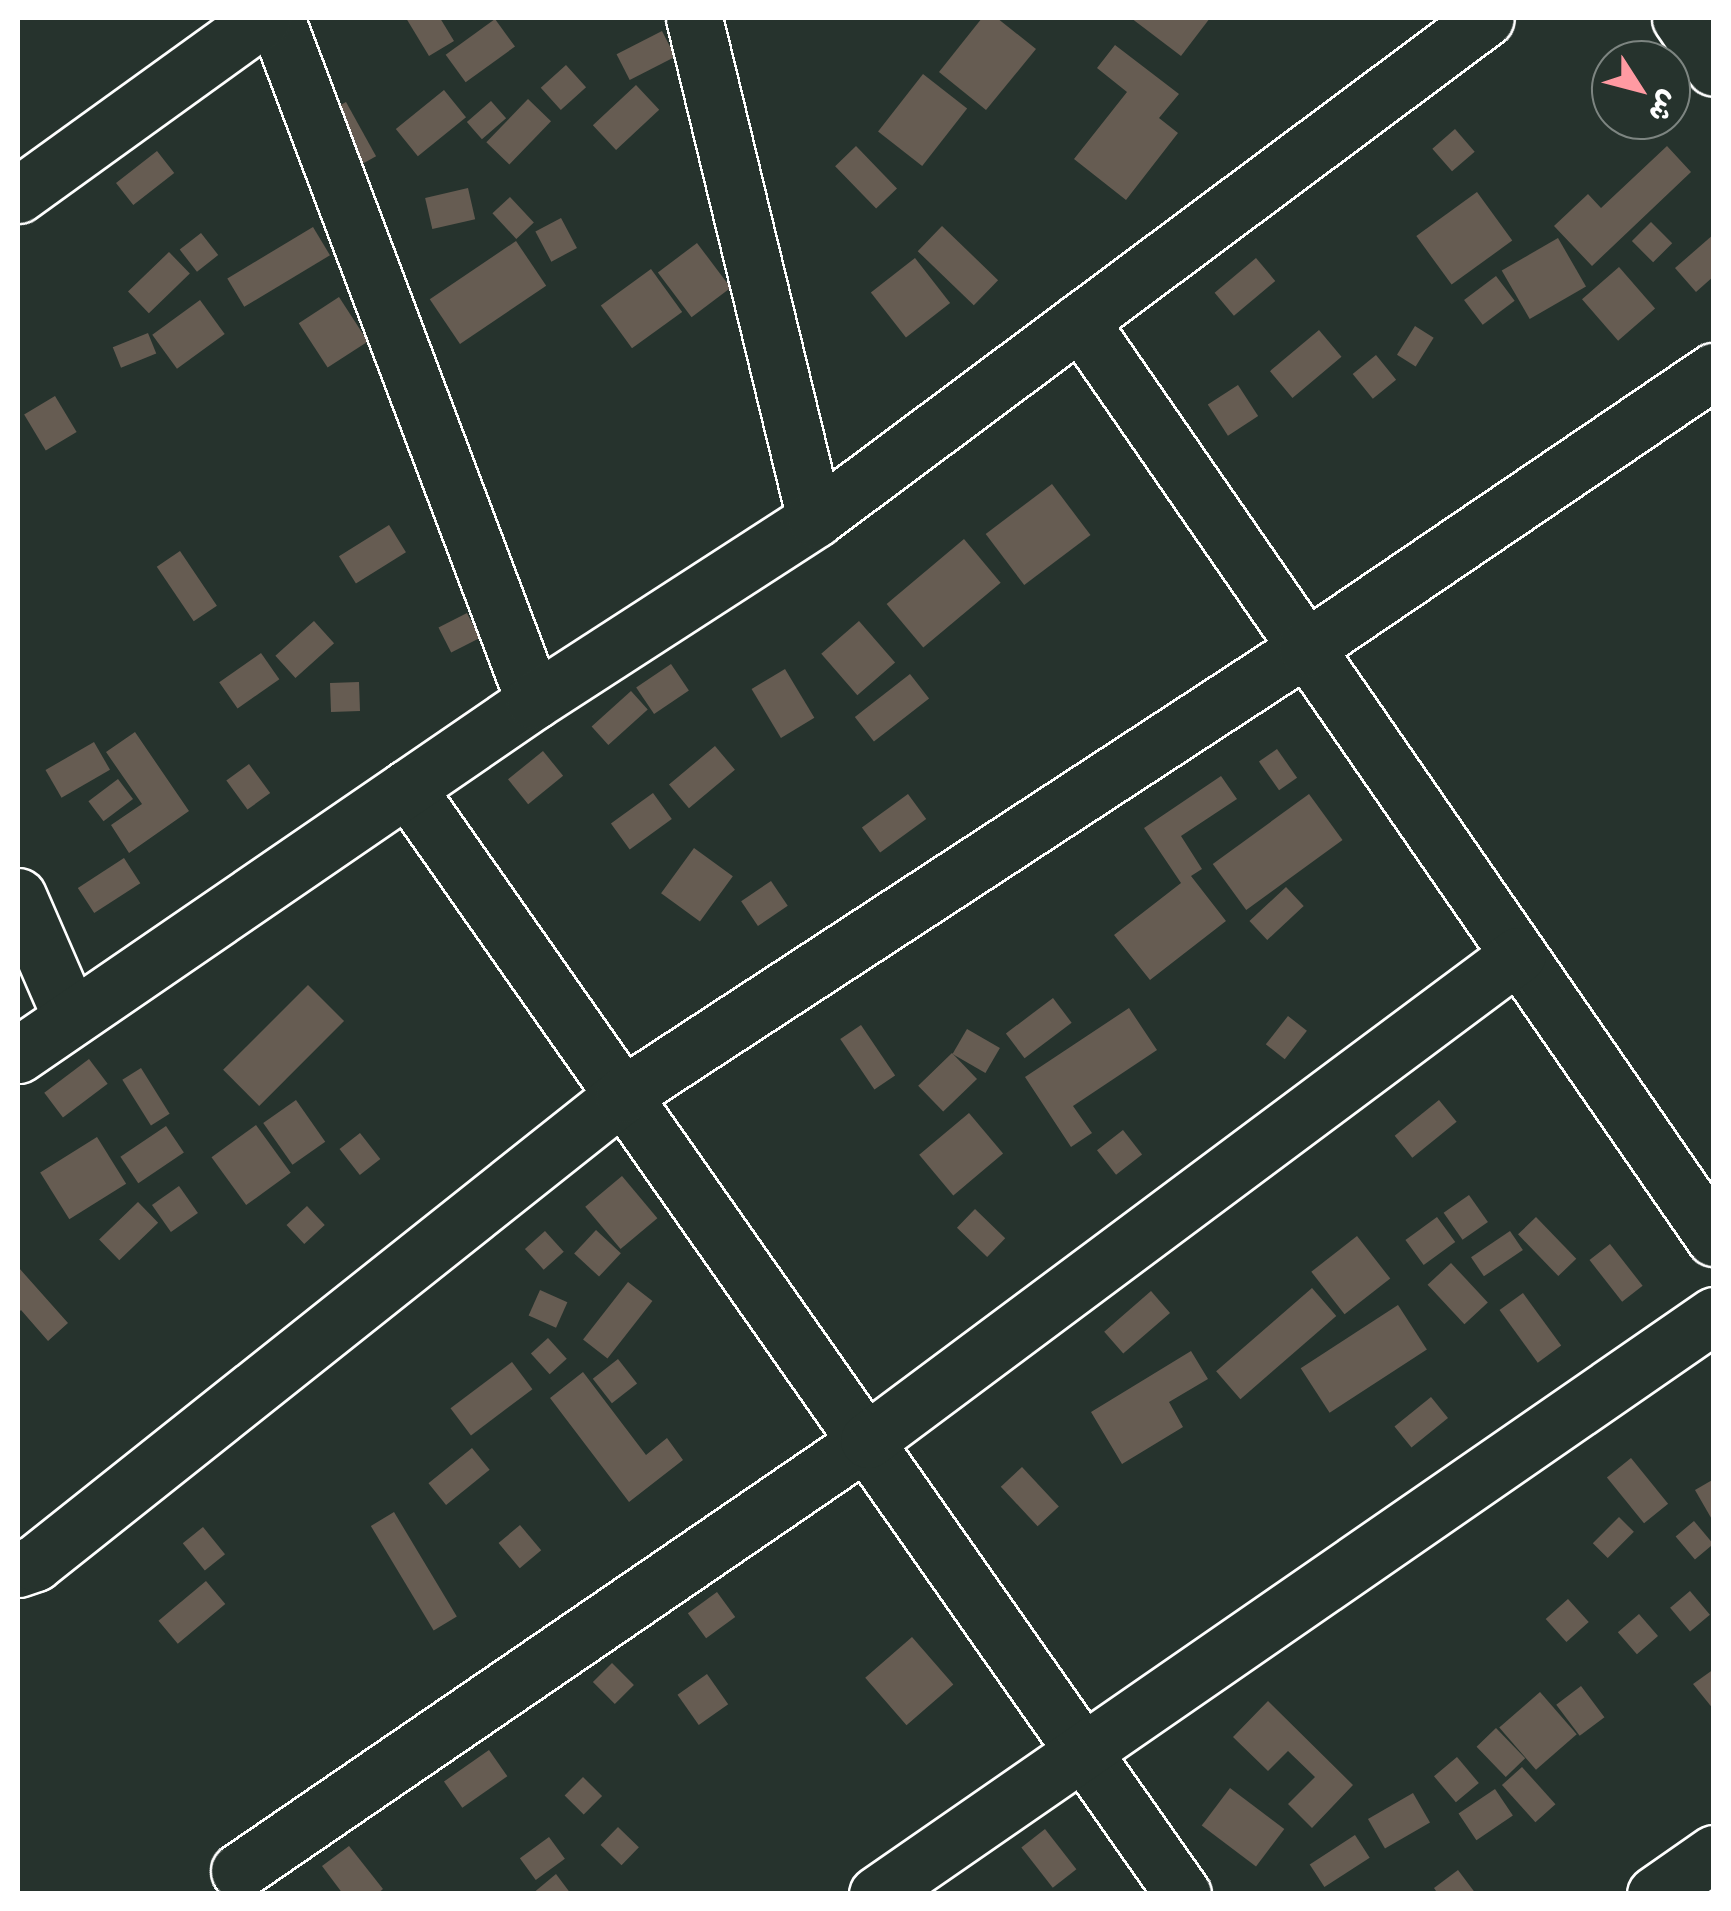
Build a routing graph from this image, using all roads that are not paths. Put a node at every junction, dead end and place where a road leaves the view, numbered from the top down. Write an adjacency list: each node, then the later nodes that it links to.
1 (262, 18): 7 (street)
2 (276, 18): 12 (street)
3 (694, 18): 10 (street)
4 (1680, 18): 6 (street)
5 (1481, 19): 8 (street)
6 (1714, 68)
7 (18, 195)
8 (1080, 321): 10 (street); 11 (street)
9 (1714, 371): 11 (street)
10 (814, 519): 12 (street)
11 (1306, 648): 15 (street); 18 (street)
12 (534, 701): 13 (street)
13 (407, 788): 16 (street); 18 (street)
14 (18, 896): 16 (street)
15 (1518, 954): 19 (street); 21 (street)
16 (71, 1018): 17 (street)
17 (18, 1055)
18 (624, 1095): 21 (street); 22 (street)
19 (1714, 1238)
20 (1714, 1314): 23 (street)
21 (868, 1440): 23 (street); 25 (street)
22 (18, 1569)
23 (1086, 1749): 26 (street); 27 (street)
24 (1714, 1853): 28 (street)
25 (239, 1872)
26 (877, 1894)
27 (1183, 1894)
28 (1656, 1894)

